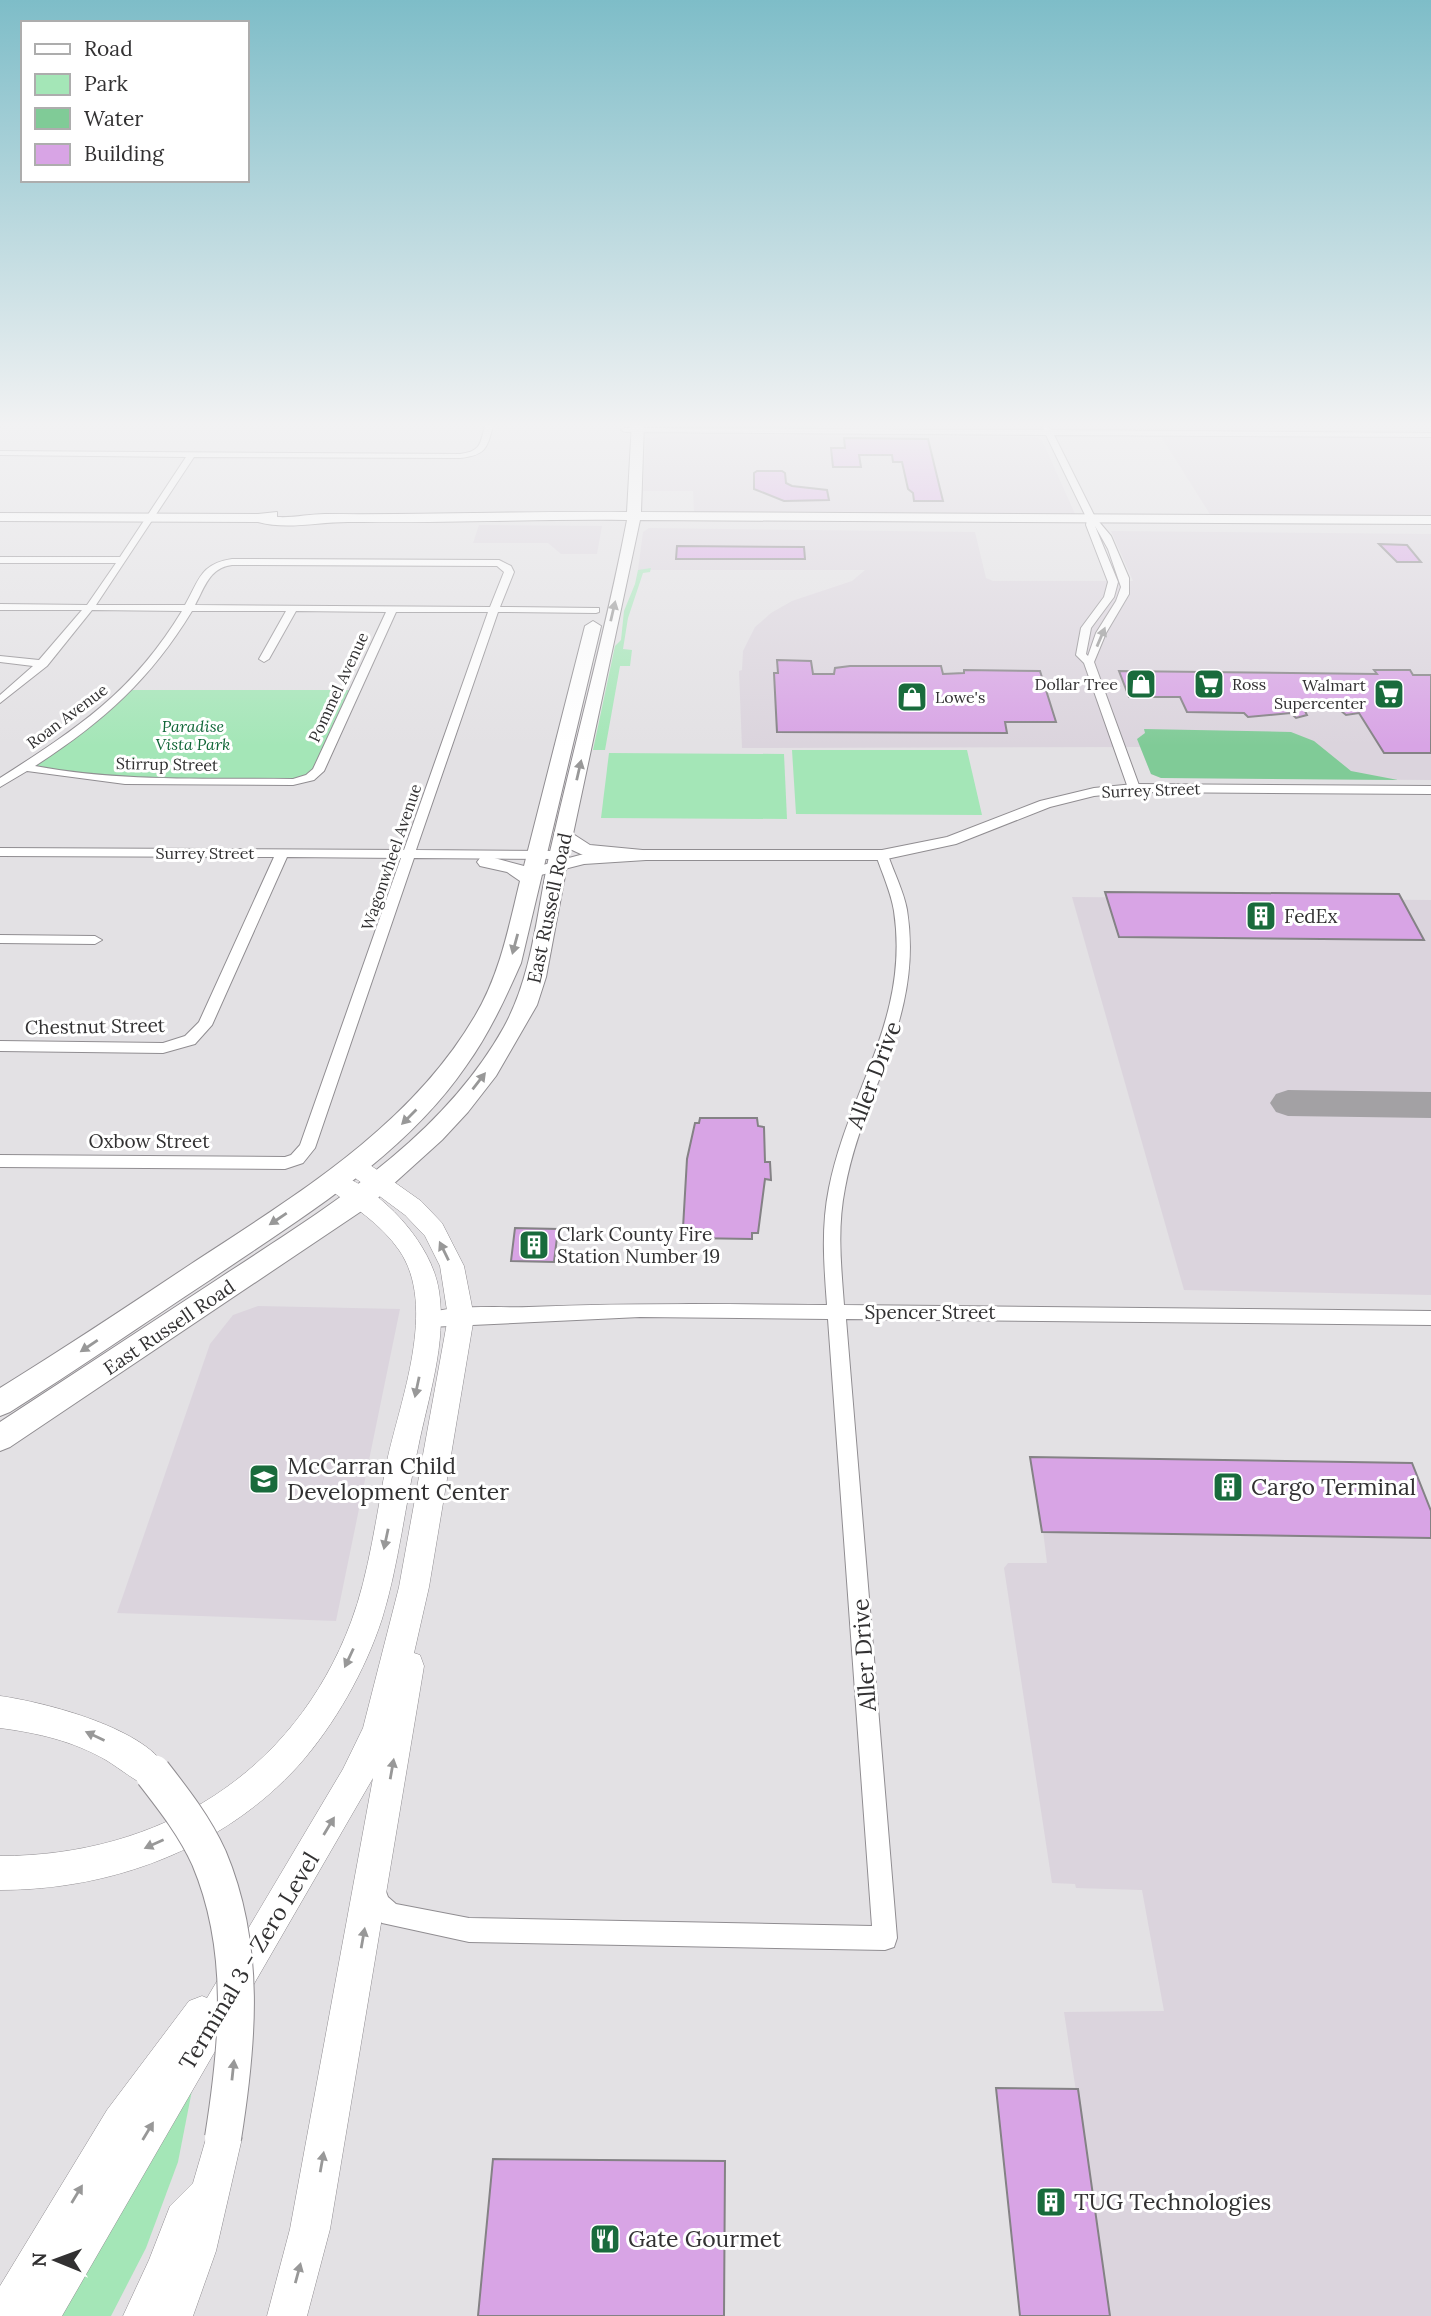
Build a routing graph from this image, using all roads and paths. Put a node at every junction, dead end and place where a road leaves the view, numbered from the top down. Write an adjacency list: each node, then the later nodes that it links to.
1 (140, 530): 6 (street)
2 (620, 530): 15 (main road, East Russell Road, one-way to 2)
3 (1096, 530): 18 (street)
4 (1098, 530): 18 (street, one-way to 4)
5 (0, 560): 6 (street)
6 (121, 560): 10 (street)
7 (504, 564): 11 (street, Roan Avenue); 14 (street, Wagonwheel Avenue)
8 (597, 605): 14 (street); 15 (main road, East Russell Road)
9 (0, 607): 10 (street)
10 (88, 607): 11 (street); 19 (street)
11 (189, 608): 12 (street); 21 (street, Roan Avenue)
12 (293, 608): 13 (street); 17 (street)
13 (393, 608): 14 (street); 22 (street, Pommel Avenue)
14 (494, 609): 28 (street, Wagonwheel Avenue)
15 (594, 658): 31 (main road, East Russell Road, one-way to 15); 34 (main road, East Russell Road)
16 (0, 659): 19 (street)
17 (264, 659)
18 (1089, 662): 24 (street)
19 (43, 664): 20 (street)
20 (0, 700)
21 (25, 766): 22 (street, Stirrup Street); 23 (street, Roan Avenue)
22 (310, 778)
23 (0, 783)
24 (1134, 788): 25 (street, Surrey Street); 30 (street, Surrey Street)
25 (1431, 790)
26 (0, 852): 27 (street, Surrey Street)
27 (282, 854): 28 (street, Surrey Street); 38 (street, Chestnut Street)
28 (411, 855): 33 (street, Surrey Street); 34 (street, Surrey Street); 39 (street, Wagonwheel Avenue)
29 (646, 855): 31 (street, Surrey Street); 31 (main road); 32 (street, Surrey Street)
30 (882, 855): 32 (street, Surrey Street); 35 (street, Surrey Street); 43 (street, Aller Drive)
31 (563, 856): 34 (street, Surrey Street); 35 (street, Surrey Street); 42 (main road, East Russell Road, one-way to 31)
32 (739, 857): 35 (street)
33 (486, 862): 34 (main road)
34 (530, 865): 41 (main road, East Russell Road, one-way to 41)
35 (670, 865)
36 (0, 939): 37 (street)
37 (95, 940)
38 (0, 1046)
39 (298, 1159): 40 (street, Oxbow Street)
40 (0, 1161)
41 (345, 1174): 42 (main road); 47 (main road, East Russell Road, one-way to 47)
42 (370, 1191): 44 (main road, one-way to 42); 46 (main road); 48 (main road, East Russell Road)
43 (836, 1311): 44 (street, Spencer Street); 45 (street, Spencer Street); 52 (street, Aller Drive)
44 (461, 1317): 46 (street, Spencer Street); 49 (main road)
45 (1431, 1318)
46 (429, 1320): 51 (main road, one-way to 51)
47 (0, 1404)
48 (3, 1431)
49 (414, 1587): 52 (main road, one-way to 49); 53 (main road, Terminal 3 - Zero Level, one-way to 49)
50 (0, 1712): 54 (main road, one-way to 50, bridge)
51 (0, 1873)
52 (372, 1885): 59 (main road, one-way to 52)
53 (268, 1926): 55 (main road, one-way to 53); 56 (main road, Terminal 3 - Zero Level, one-way to 53)
54 (208, 2195): 57 (main road); 58 (main road)
55 (5, 2316)
56 (39, 2316)
57 (143, 2316)
58 (173, 2316)
59 (287, 2316)

